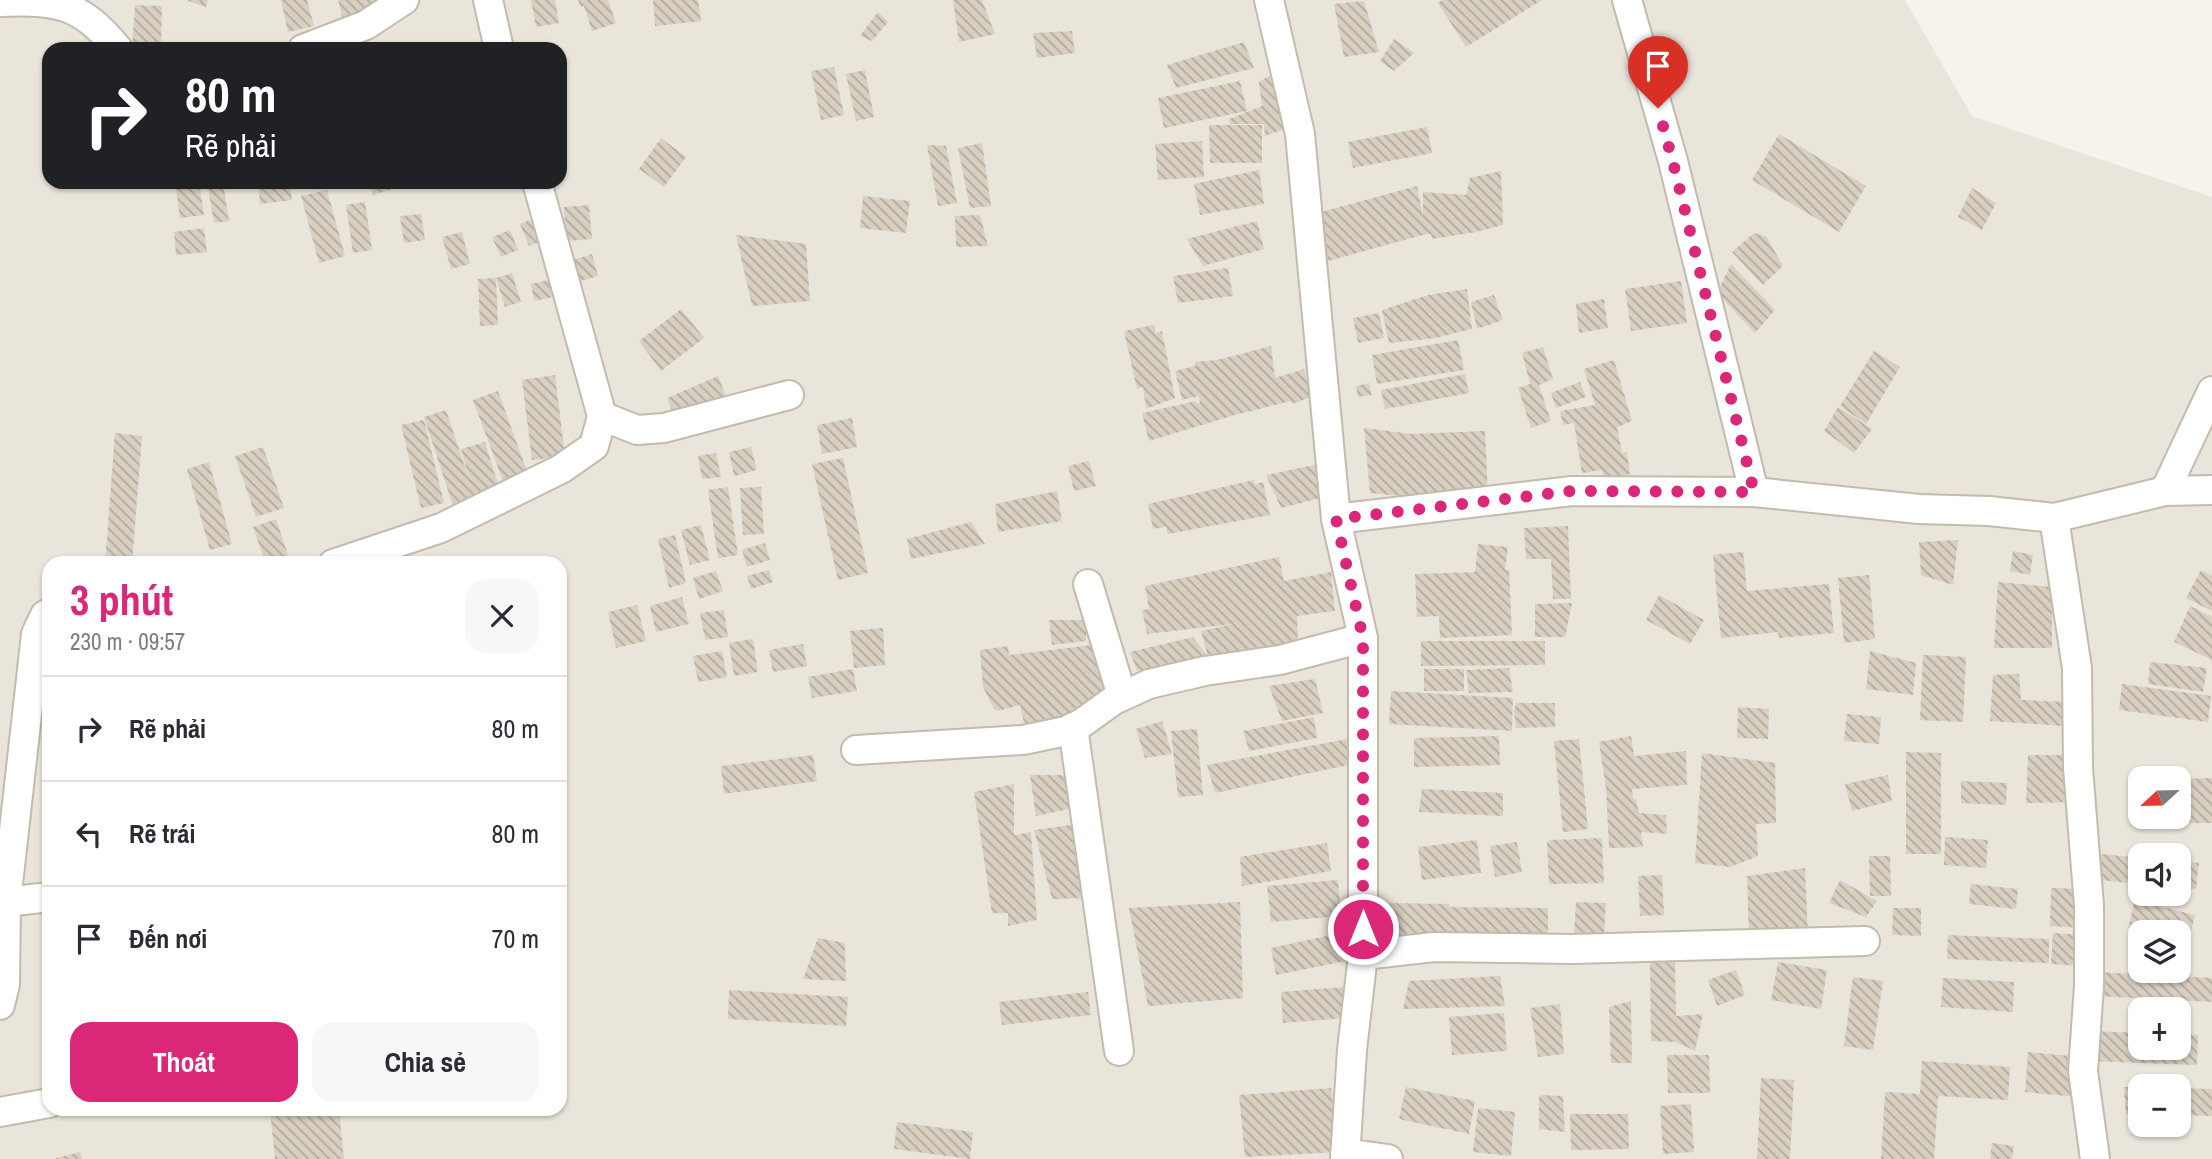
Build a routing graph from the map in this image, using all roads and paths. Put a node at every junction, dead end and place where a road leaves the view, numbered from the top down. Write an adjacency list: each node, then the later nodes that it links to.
1 (404, 0): 7 (street)
2 (488, 0): 8 (street)
3 (1269, 0): 17 (street)
4 (1627, 0): 15 (street)
5 (0, 2): 6 (street)
6 (112, 42)
7 (321, 42)
8 (497, 42)
9 (539, 189): 12 (street)
10 (2212, 391): 14 (street)
11 (789, 395): 12 (street)
12 (602, 416): 18 (street)
13 (2212, 490): 14 (street)
14 (2165, 491): 16 (street)
15 (1754, 492): 16 (street); 17 (street)
16 (2054, 518): 35 (street)
17 (1336, 519): 21 (street)
18 (357, 556)
19 (1088, 583): 22 (street)
20 (42, 621): 26 (street)
21 (1363, 638): 22 (street); 28 (street)
22 (1122, 696): 23 (street)
23 (1073, 727): 24 (street); 30 (street)
24 (856, 750)
25 (42, 898): 26 (street)
26 (6, 902): 29 (street)
27 (1865, 941): 28 (street)
28 (1363, 955): 33 (street)
29 (0, 1004)
30 (1119, 1051)
31 (42, 1104): 32 (street)
32 (0, 1112)
33 (1345, 1156): 34 (street)
34 (1388, 1159)
35 (2095, 1159)

